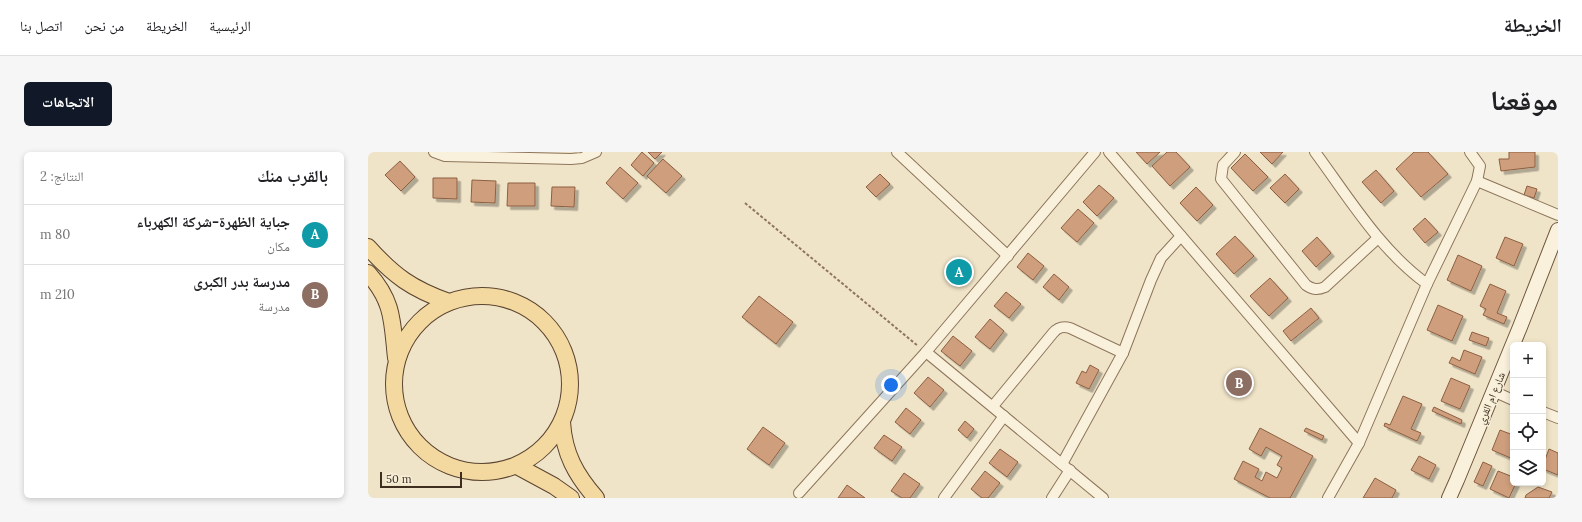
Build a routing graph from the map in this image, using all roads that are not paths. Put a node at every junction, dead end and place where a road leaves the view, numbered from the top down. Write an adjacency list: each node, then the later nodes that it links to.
1 (434, 152): 9 (street)
2 (596, 152): 9 (street)
3 (897, 152): 16 (street)
4 (1095, 152): 16 (street)
5 (1109, 152): 13 (street)
6 (1235, 152): 14 (street)
7 (1315, 152): 14 (street)
8 (1470, 152): 10 (street)
9 (553, 155)
10 (1477, 181): 11 (street); 18 (street)
11 (1558, 215)
12 (1558, 230): 23 (street, شارع ام القري)
13 (1181, 236): 21 (street); 30 (street)
14 (1378, 238): 18 (street)
15 (368, 247): 19 (main road)
16 (1008, 256): 20 (street)
17 (368, 273): 22 (main road)
18 (1427, 284): 30 (street)
19 (449, 302): 22 (main road); 29 (main road)
20 (926, 352): 25 (street); 33 (street)
21 (1123, 353): 25 (street); 32 (street)
22 (396, 359): 31 (main road)
23 (1493, 391): 24 (street); 40 (street, شارع ام القري)
24 (1510, 399)
25 (993, 406): 27 (street)
26 (1546, 413): 28 (street)
27 (1004, 416): 32 (street); 36 (street)
28 (1558, 418)
29 (562, 422): 31 (main road); 35 (main road)
30 (1359, 443): 39 (street)
31 (517, 466): 34 (main road)
32 (1066, 467): 37 (street); 38 (street)
33 (799, 493)
34 (571, 498)
35 (596, 498)
36 (944, 498)
37 (1052, 498)
38 (1103, 498)
39 (1328, 498)
40 (1449, 498)

